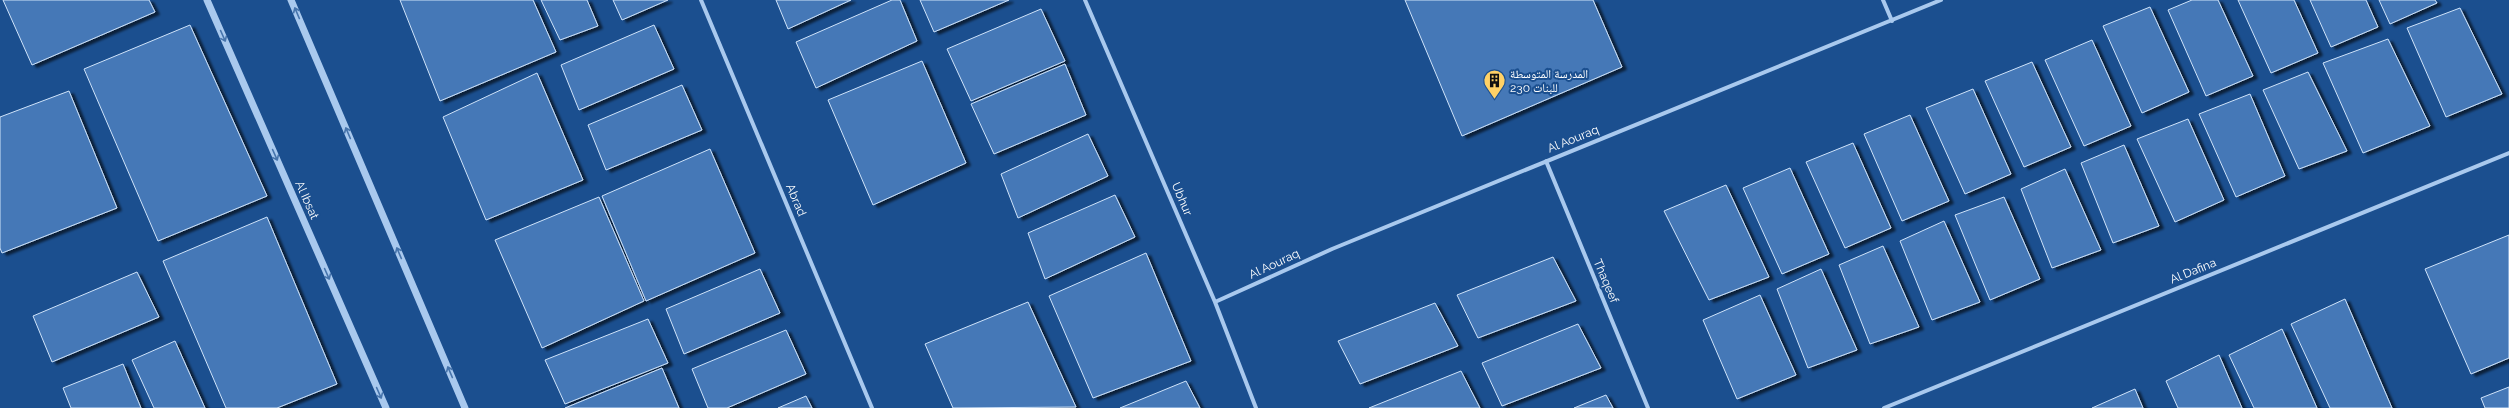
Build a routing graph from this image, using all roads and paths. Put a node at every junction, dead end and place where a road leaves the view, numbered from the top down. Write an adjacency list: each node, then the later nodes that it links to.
1 (207, 0): 11 (street, Al Ibsat, one-way to 11)
2 (291, 0): 12 (street, one-way to 2)
3 (701, 0): 13 (street, Abrad)
4 (1085, 0): 10 (street, Ubhur)
5 (1883, 0): 7 (street)
6 (1941, 0): 7 (street, Al Aouraq)
7 (1892, 21): 9 (street, Al Aouraq)
8 (2509, 153): 16 (street, Al Dafina)
9 (1546, 161): 10 (street, Al Aouraq); 15 (street, Thaqeef)
10 (1215, 302): 14 (street, Ubhur)
11 (386, 408)
12 (465, 408)
13 (872, 408)
14 (1256, 408)
15 (1648, 408)
16 (1884, 408)

